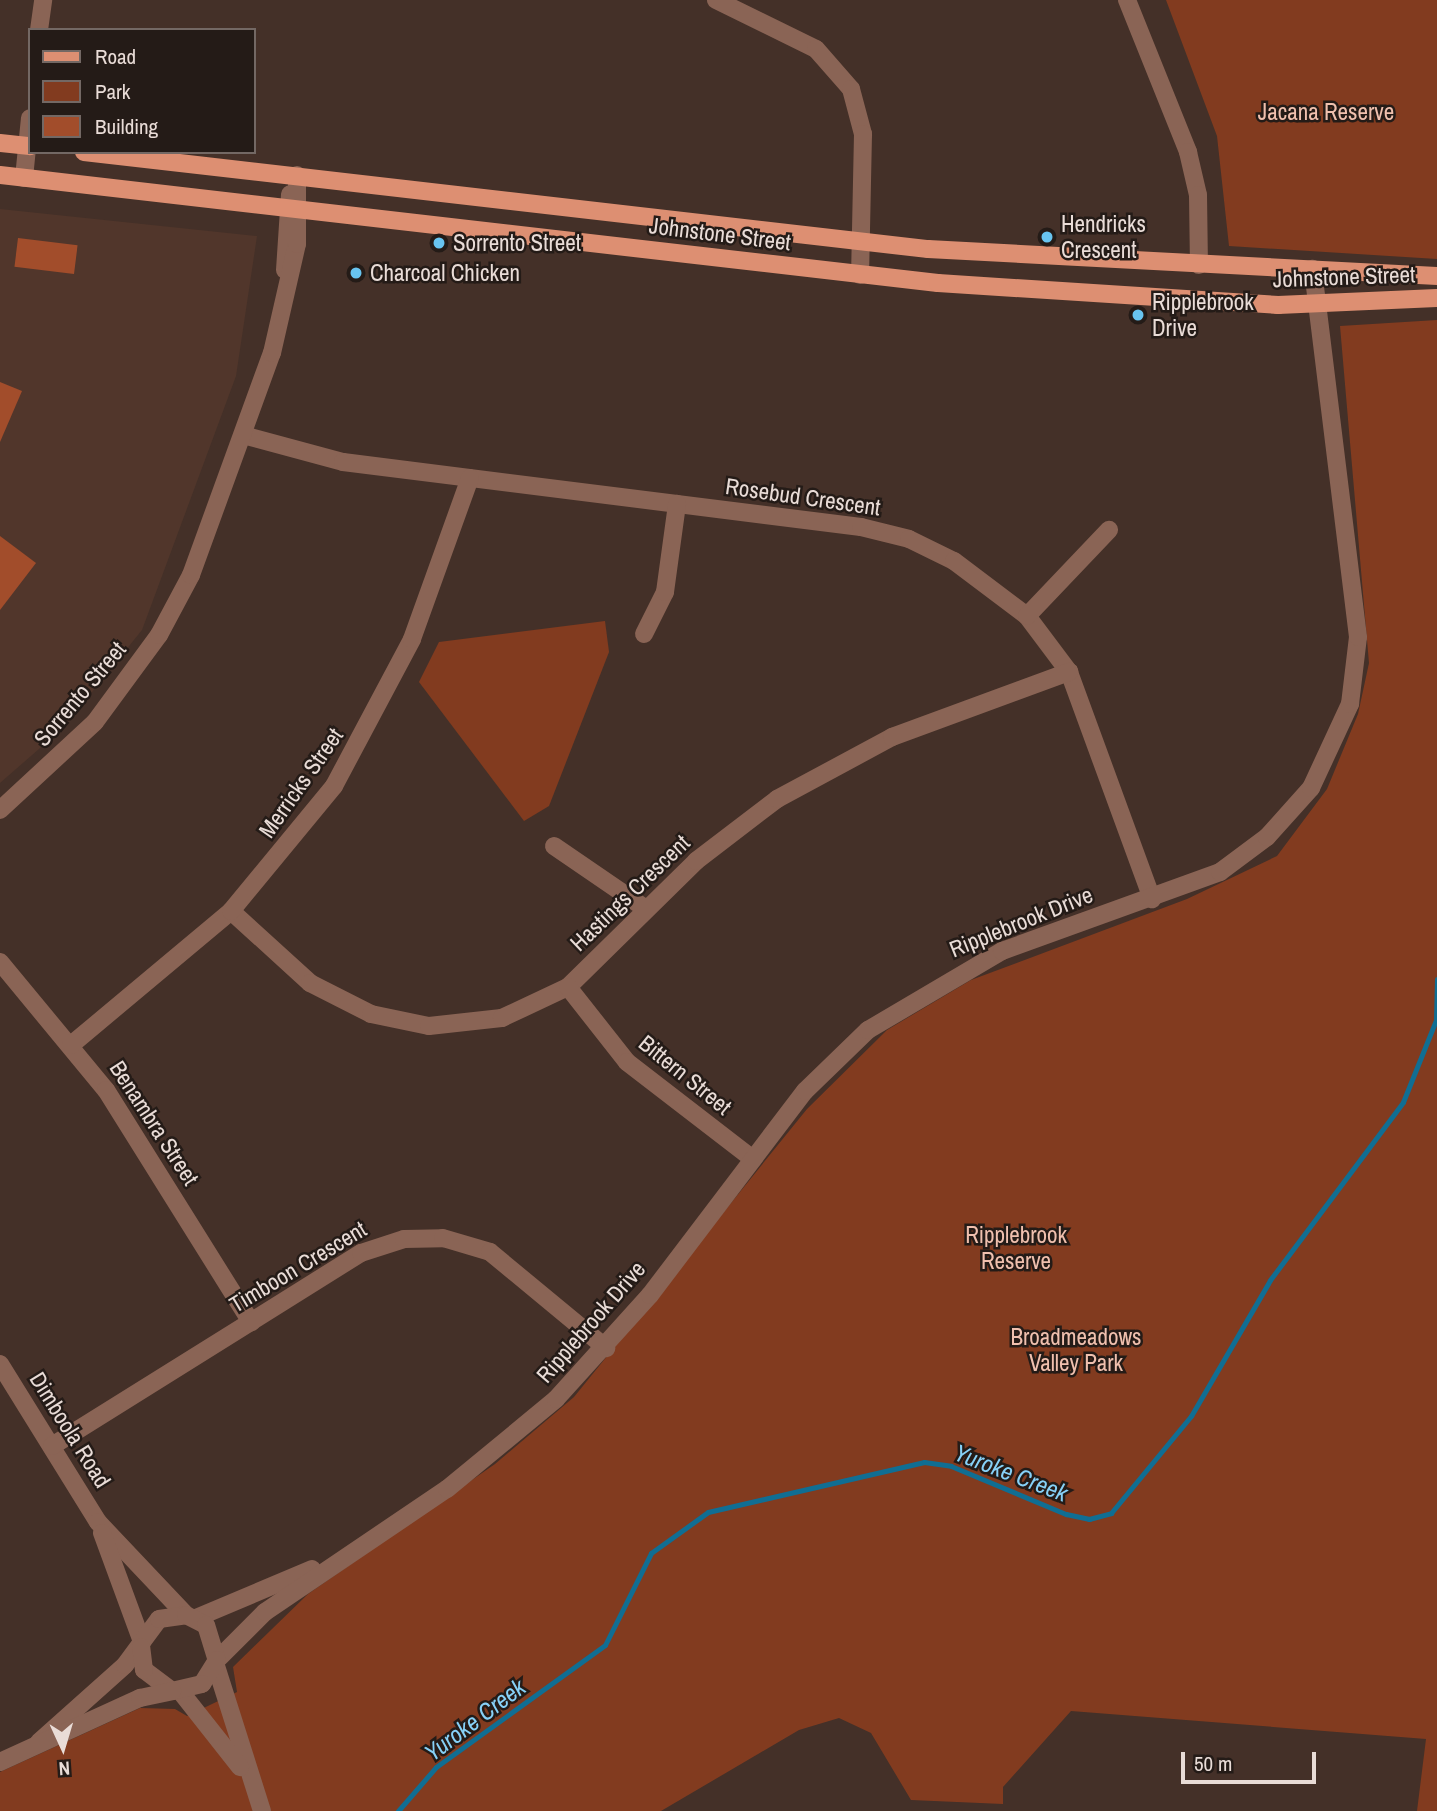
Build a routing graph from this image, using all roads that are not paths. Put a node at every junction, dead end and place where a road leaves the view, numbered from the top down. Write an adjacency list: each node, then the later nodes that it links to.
1 (43, 0): 4 (street)
2 (716, 0): 12 (street)
3 (1127, 0): 13 (street)
4 (39, 28)
5 (0, 143): 6 (main road)
6 (28, 146): 10 (street)
7 (103, 154): 9 (main road, Johnstone Street)
8 (0, 175): 10 (main road, Johnstone Street)
9 (297, 175): 11 (street, Sorrento Street); 12 (main road, Johnstone Street)
10 (24, 178): 11 (main road, Johnstone Street)
11 (293, 209): 15 (main road, Johnstone Street); 19 (street, Sorrento Street)
12 (861, 242): 13 (main road, Johnstone Street); 15 (street)
13 (1199, 265): 14 (main road, Johnstone Street)
14 (1313, 269): 16 (main road, Johnstone Street); 18 (street, Ripplebrook Drive)
15 (860, 275): 18 (main road, Johnstone Street)
16 (1437, 276)
17 (1437, 298): 18 (main road, Johnstone Street)
18 (1316, 304): 28 (street, Ripplebrook Drive)
19 (243, 435): 20 (street, Rosebud Crescent); 26 (street, Sorrento Street)
20 (470, 478): 21 (street, Rosebud Crescent); 30 (street, Merricks Street)
21 (677, 504): 23 (street, Rosebud Crescent); 24 (street)
22 (1109, 530): 23 (street)
23 (1027, 616): 25 (street, Rosebud Crescent)
24 (644, 634)
25 (1069, 672): 28 (street, Rosebud Crescent); 29 (street, Hastings Crescent)
26 (0, 810)
27 (554, 846): 29 (street)
28 (1152, 899): 34 (street, Ripplebrook Drive)
29 (646, 909): 32 (street, Hastings Crescent)
30 (232, 911): 32 (street, Hastings Crescent); 33 (street, Merricks Street)
31 (0, 962): 33 (street, Benambra Street)
32 (568, 987): 34 (street, Bittern Street)
33 (71, 1045): 35 (street, Benambra Street)
34 (753, 1159): 36 (street, Ripplebrook Drive)
35 (251, 1322): 36 (street, Timboon Crescent); 38 (street, Timboon Crescent)
36 (606, 1348): 40 (street, Ripplebrook Drive)
37 (0, 1364): 38 (street, Dimboola Road)
38 (52, 1446): 39 (street, Dimboola Road)
39 (98, 1522): 41 (street, Dimboola Road); 42 (street, Dimboola Road)
40 (334, 1560): 41 (street, Ripplebrook Drive); 43 (street, Ripplebrook Drive)
41 (191, 1616): 42 (street); 43 (street)
42 (141, 1644): 44 (street); 45 (street)
43 (217, 1663): 44 (street); 47 (street)
44 (176, 1691): 45 (street); 47 (street)
45 (40, 1742): 46 (street)
46 (0, 1762)
47 (248, 1779): 48 (street)
48 (262, 1811)

